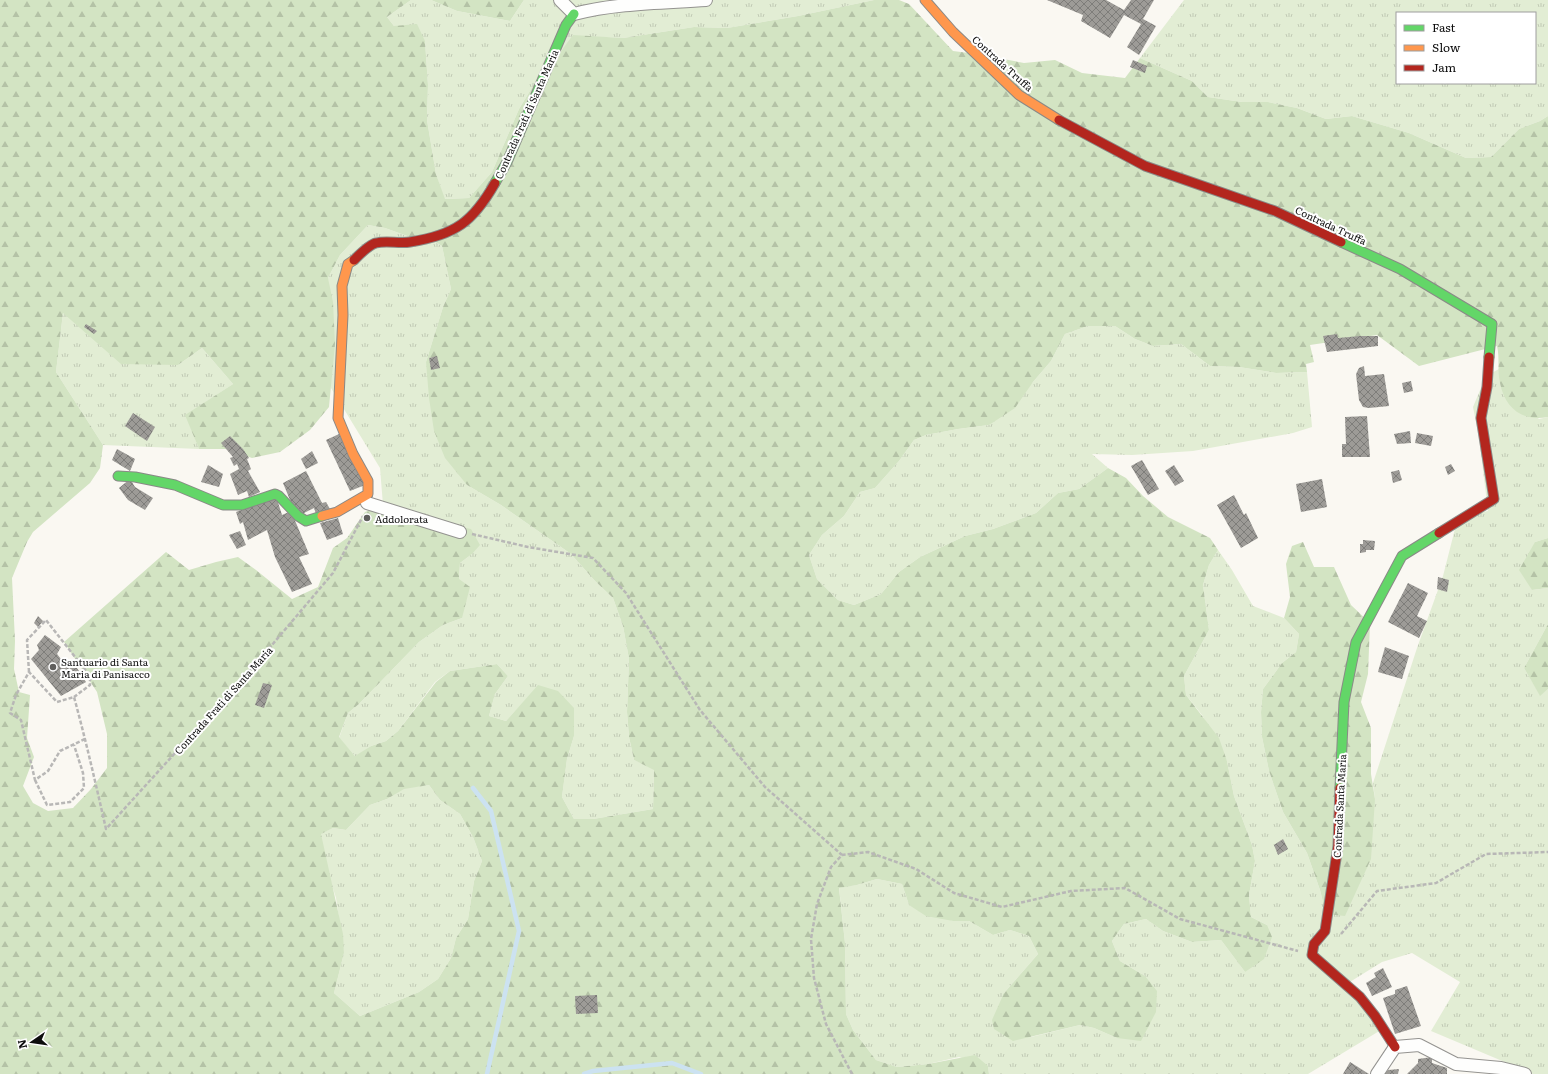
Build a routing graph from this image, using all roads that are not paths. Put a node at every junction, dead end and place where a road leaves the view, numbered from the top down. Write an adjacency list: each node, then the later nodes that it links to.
1 (560, 0): 4 (street)
2 (706, 0): 4 (street)
3 (925, 0): 8 (street, Contrada Truffa)
4 (574, 14): 5 (street, Contrada Frati di Santa Maria)
5 (118, 476)
6 (367, 503): 7 (street)
7 (460, 532)
8 (1402, 556): 9 (street, Contrada Santa Maria)
9 (1395, 1047): 10 (street); 11 (street)
10 (1377, 1074)
11 (1525, 1074)

